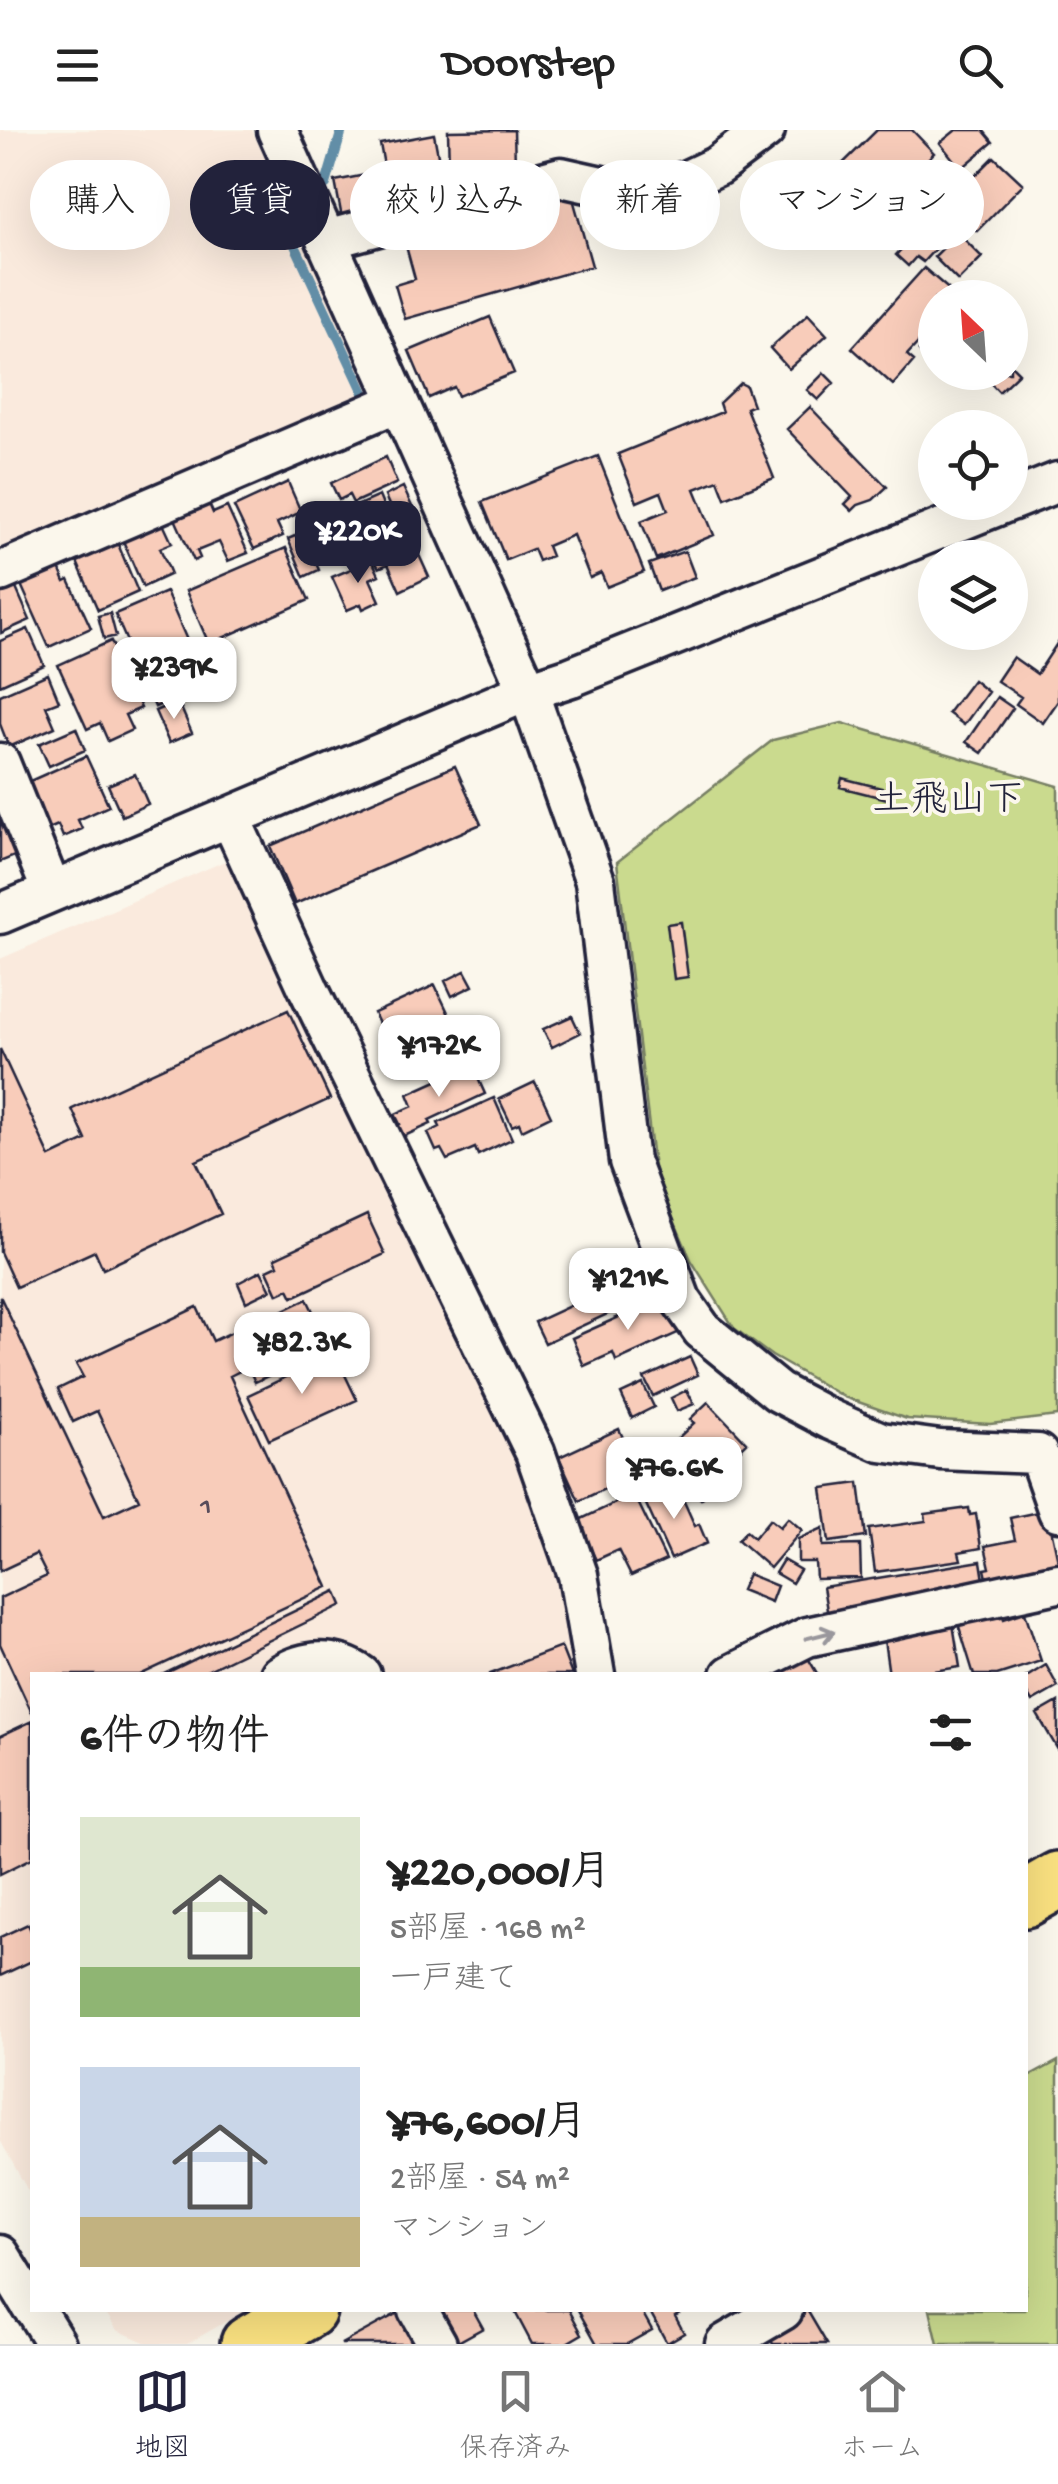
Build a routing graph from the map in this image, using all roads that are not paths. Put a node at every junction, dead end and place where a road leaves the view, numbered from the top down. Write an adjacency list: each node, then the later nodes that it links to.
1 (277, 130): 3 (street)
2 (766, 130): 4 (street)
3 (290, 160)
4 (330, 239)
5 (330, 249): 6 (street)
6 (398, 402): 10 (street); 11 (street)
7 (1058, 482): 8 (street)
8 (1028, 494)
9 (964, 520): 11 (street)
10 (0, 572)
11 (528, 692): 13 (street); 16 (street)
12 (0, 763): 14 (street)
13 (230, 817): 14 (street); 21 (street)
14 (52, 892): 15 (street)
15 (0, 914)
16 (1048, 1452): 17 (street)
17 (1058, 1511)
18 (1058, 1583): 22 (street, one-way to 18)
19 (285, 1672): 20 (street)
20 (358, 1672)
21 (594, 1672)
22 (737, 1672)
23 (1058, 1880): 24 (highway)
24 (1028, 1897)
25 (0, 2255): 26 (street)
26 (30, 2302)
27 (36, 2312): 31 (street)
28 (305, 2312): 32 (highway)
29 (419, 2312): 33 (street)
30 (780, 2312): 34 (street)
31 (56, 2344)
32 (249, 2344)
33 (437, 2344)
34 (725, 2344)

